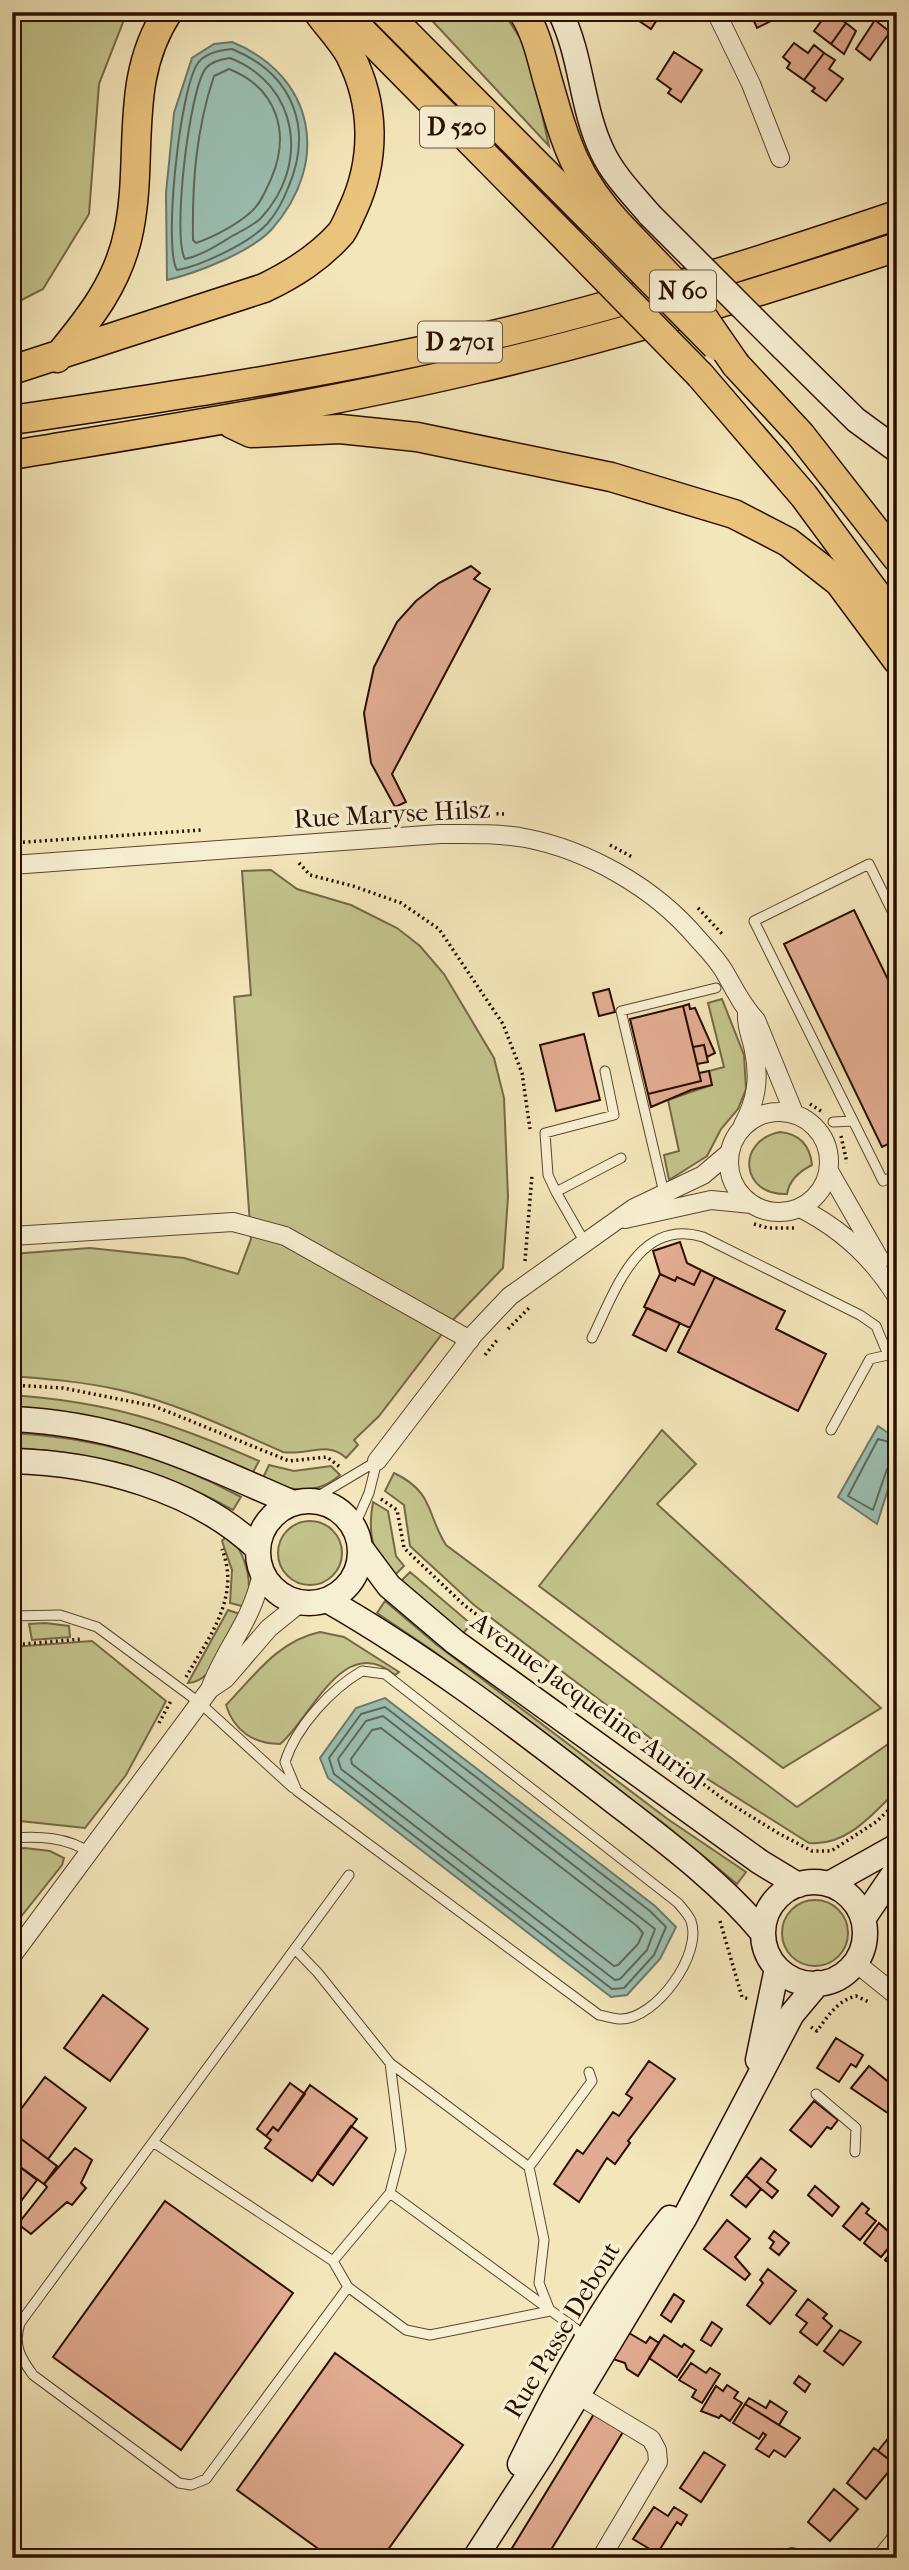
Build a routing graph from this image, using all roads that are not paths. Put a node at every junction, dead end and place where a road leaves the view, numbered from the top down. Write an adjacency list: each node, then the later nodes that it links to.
1 (168, 12): 12 (main road)
2 (318, 12): 12 (main road)
3 (343, 12): 19 (main road, D 520, bridge)
4 (385, 12): 10 (main road, D 520)
5 (523, 12): 10 (main road)
6 (560, 12): 16 (main road, bridge)
7 (716, 12): 8 (street)
8 (780, 158)
9 (897, 215): 14 (main road, D 2701)
10 (612, 229): 18 (main road, N 60, bridge)
11 (897, 247): 15 (main road, D 2701)
12 (57, 358): 13 (main road)
13 (12, 370)
14 (12, 420)
15 (223, 420): 17 (main road, D 2701); 20 (main road)
16 (897, 450)
17 (12, 455)
18 (897, 558)
19 (897, 622)
20 (897, 660)
21 (12, 865): 24 (street, Rue Maryse Hilsz)
22 (897, 921): 27 (lane)
23 (716, 988): 35 (lane)
24 (747, 1011): 26 (street, Rue Maryse Hilsz); 29 (street, Rue Maryse Hilsz)
25 (605, 1071): 34 (lane)
26 (794, 1113): 29 (street); 32 (street)
27 (853, 1121): 28 (lane); 33 (lane)
28 (833, 1122)
29 (742, 1128): 30 (street)
30 (729, 1153): 35 (street); 36 (street)
31 (621, 1158): 34 (lane)
32 (838, 1169): 37 (street); 41 (street)
33 (897, 1175)
34 (556, 1192): 40 (lane)
35 (664, 1193): 38 (street)
36 (752, 1205): 37 (street); 38 (street)
37 (800, 1208): 41 (street)
38 (621, 1220): 40 (street)
39 (12, 1236): 43 (street)
40 (584, 1241): 43 (street)
41 (894, 1290)
42 (592, 1338): 44 (lane)
43 (470, 1340): 48 (street)
44 (893, 1354): 46 (lane)
45 (12, 1419): 49 (main road)
46 (831, 1430)
47 (12, 1461): 51 (main road)
48 (377, 1461): 49 (lane); 50 (lane)
49 (302, 1502): 50 (main road); 51 (main road)
50 (357, 1537): 52 (main road); 63 (main road, Avenue Jacqueline Auriol)
51 (260, 1561): 53 (main road); 55 (street)
52 (327, 1600): 53 (main road); 65 (main road)
53 (300, 1603): 55 (street)
54 (12, 1616): 55 (lane)
55 (205, 1696): 56 (lane); 59 (street)
56 (297, 1791): 56 (lane)
57 (12, 1838): 59 (lane)
58 (897, 1846): 62 (main road)
59 (90, 1853): 67 (street)
60 (897, 1869): 64 (main road)
61 (349, 1875): 66 (lane)
62 (829, 1884): 63 (main road); 64 (main road)
63 (798, 1885): 65 (main road)
64 (863, 1919): 68 (main road)
65 (763, 1933): 69 (main road)
66 (295, 1949): 72 (lane); 76 (lane)
67 (12, 1956)
68 (856, 1963): 70 (main road); 71 (street)
69 (777, 1968): 70 (main road); 74 (main road, Rue Passe Debout)
70 (818, 1983): 74 (main road, Rue Passe Debout)
71 (897, 1996)
72 (390, 2063): 79 (lane); 80 (lane)
73 (589, 2072): 79 (lane)
74 (753, 2084): 78 (main road, Rue Passe Debout)
75 (816, 2094): 77 (lane)
76 (153, 2142): 81 (lane); 82 (lane)
77 (855, 2152)
78 (719, 2154): 84 (main road, Rue Passe Debout); 85 (main road, Rue Passe Debout)
79 (529, 2167): 83 (lane)
80 (390, 2193): 81 (lane); 83 (lane)
81 (333, 2261): 82 (lane)
82 (348, 2287): 83 (lane)
83 (550, 2311): 85 (lane)
84 (621, 2324): 85 (lane); 86 (main road, Rue Passe Debout)
85 (586, 2334): 87 (lane); 89 (main road, Rue Passe Debout)
86 (578, 2395): 87 (main road, Rue Passe Debout); 90 (street)
87 (561, 2424): 89 (main road, Rue Passe Debout)
88 (897, 2538): 91 (street)
89 (477, 2554)
90 (601, 2558)
91 (881, 2558)

